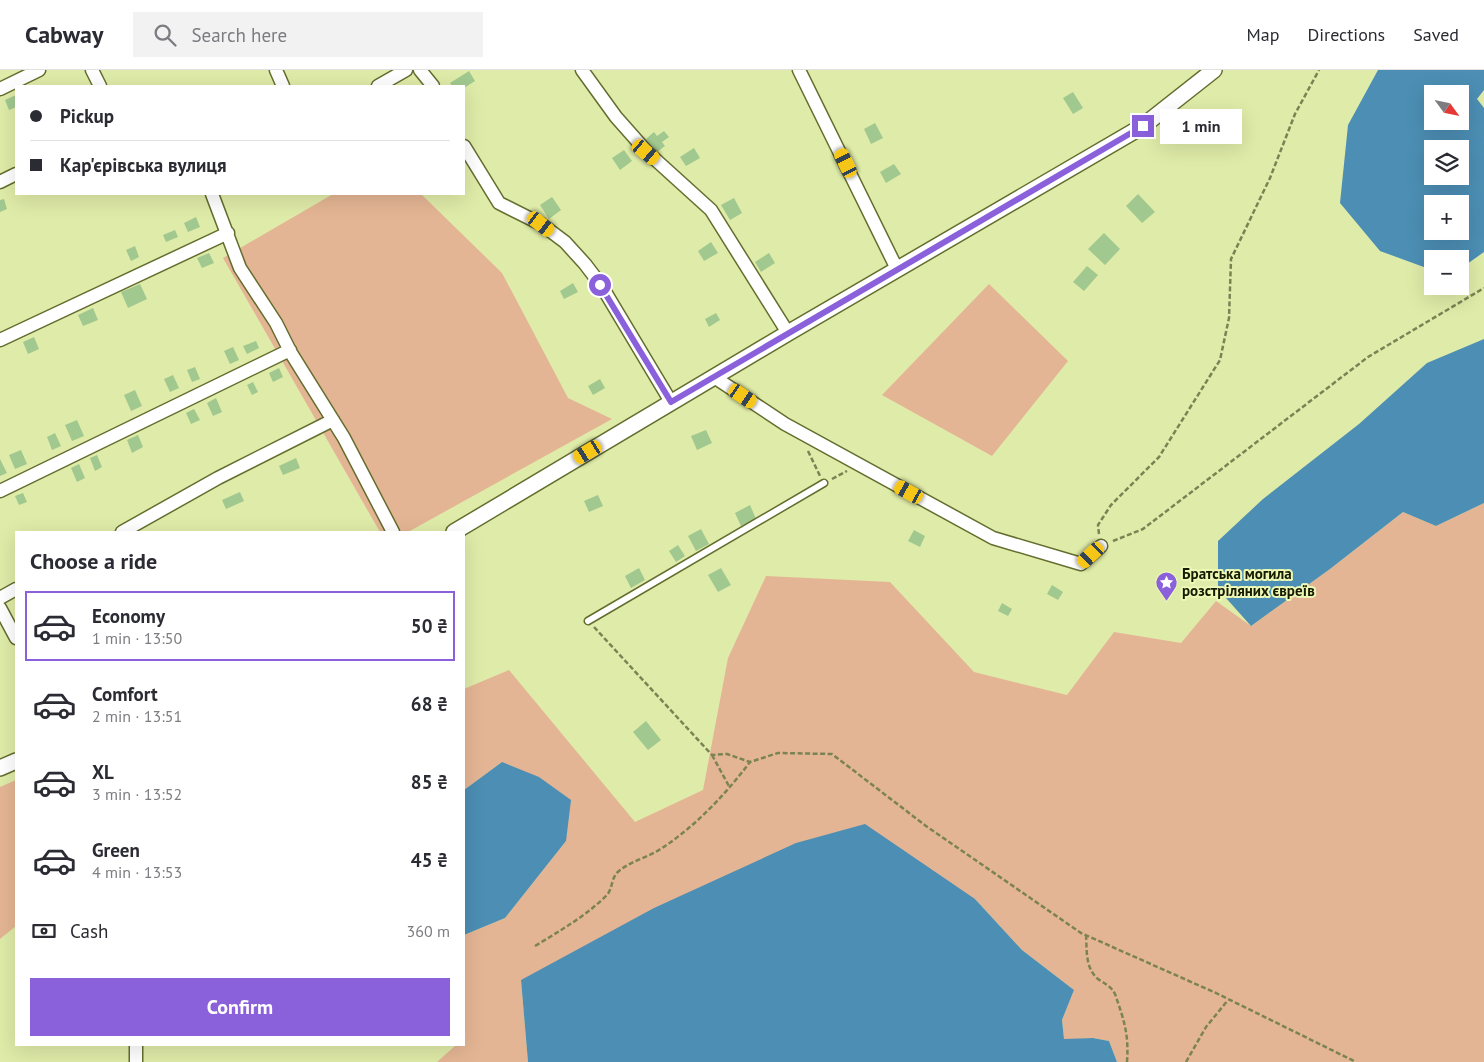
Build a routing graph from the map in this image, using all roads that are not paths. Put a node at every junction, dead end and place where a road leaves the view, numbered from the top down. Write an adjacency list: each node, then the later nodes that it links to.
1 (39, 70): 13 (street)
2 (92, 70): 9 (street)
3 (276, 70): 10 (street)
4 (406, 70): 11 (street)
5 (420, 70): 12 (street)
6 (582, 70): 20 (street)
7 (799, 70): 19 (street)
8 (1214, 70): 19 (street)
9 (100, 85)
10 (283, 85)
11 (380, 85)
12 (432, 85)
13 (0, 89)
14 (465, 148): 24 (street)
15 (15, 174): 16 (street)
16 (0, 182)
17 (212, 195): 18 (street)
18 (228, 233): 21 (street); 22 (street)
19 (897, 269): 20 (street)
20 (788, 333): 23 (street)
21 (0, 340)
22 (290, 350): 25 (street); 27 (street)
23 (714, 377): 24 (street); 31 (street)
24 (671, 402): 30 (street)
25 (333, 420): 28 (street); 29 (street)
26 (824, 484): 35 (lane)
27 (0, 491)
28 (124, 531)
29 (392, 531)
30 (456, 531)
31 (1100, 546)
32 (15, 590): 33 (street)
33 (0, 598)
34 (0, 608): 36 (street)
35 (588, 621)
36 (15, 636)
37 (136, 1046): 38 (street)
38 (136, 1062)

